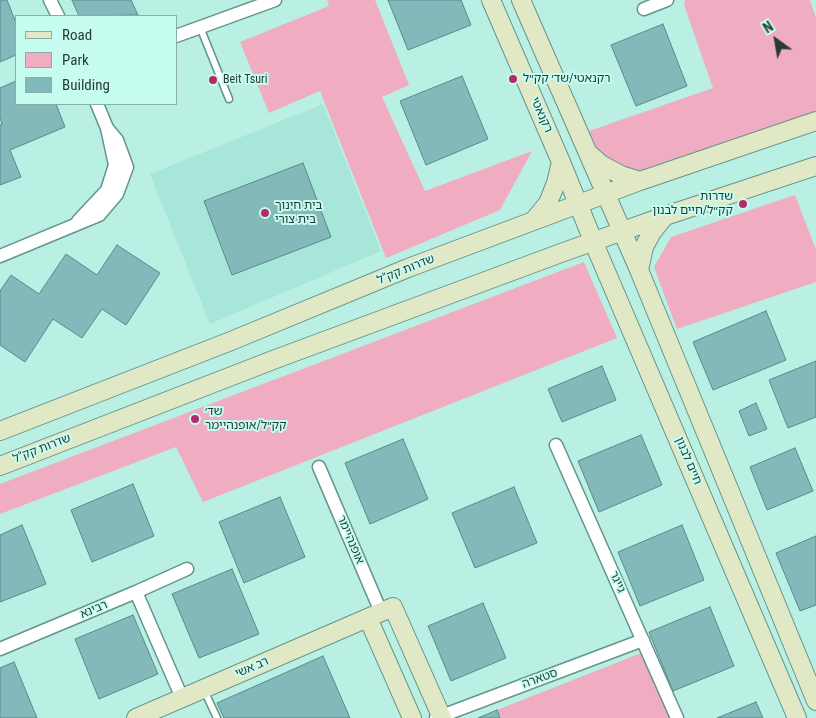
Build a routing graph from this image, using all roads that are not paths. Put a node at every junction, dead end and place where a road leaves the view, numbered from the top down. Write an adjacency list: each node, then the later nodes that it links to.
1 (50, 0): 7 (street)
2 (275, 0): 8 (street)
3 (491, 0): 14 (main road, רקנאטי)
4 (521, 0): 13 (main road)
5 (667, 0): 6 (street)
6 (644, 9)
7 (58, 15)
8 (200, 27): 9 (street); 10 (lane)
9 (178, 35)
10 (229, 99)
11 (97, 105): 24 (street)
12 (816, 121): 16 (main road, שדרות קק"ל)
13 (586, 152): 16 (main road); 17 (main road)
14 (561, 162): 18 (main road, רקנאטי); 20 (main road)
15 (816, 166): 19 (main road, שדרות קק"ל)
16 (640, 181): 17 (main road, שדרות קק"ל)
17 (605, 194): 18 (main road, שדרות קק"ל); 21 (main road)
18 (578, 204): 20 (main road, שדרות קק"ל); 22 (main road, חיים לבנון)
19 (665, 216): 21 (main road, שדרות קק"ל); 26 (main road)
20 (534, 221): 27 (main road, שדרות קק"ל)
21 (622, 232): 22 (main road, שדרות קק"ל); 26 (main road)
22 (594, 241): 23 (main road, שדרות קק"ל); 25 (main road, חיים לבנון)
23 (561, 253): 25 (main road); 29 (main road, שדרות קק"ל)
24 (0, 256)
25 (606, 269): 44 (main road, חיים לבנון)
26 (639, 270): 38 (main road)
27 (0, 431)
28 (556, 445): 34 (street, גייגר)
29 (0, 466)
30 (319, 467): 33 (street, אופנהיימר)
31 (187, 569): 32 (street, רבינא)
32 (136, 592): 35 (street, רבינא); 37 (street)
33 (375, 615): 36 (main road, רב אשי); 39 (main road); 42 (main road, אופנהיימר)
34 (643, 640): 39 (street, סטארה); 43 (street, גייגר)
35 (0, 649)
36 (203, 689): 37 (main road, רב אשי); 41 (lane)
37 (182, 698): 40 (main road, רב אשי)
38 (816, 701)
39 (439, 717)
40 (136, 718)
41 (217, 718)
42 (412, 718)
43 (678, 718)
44 (797, 718)

